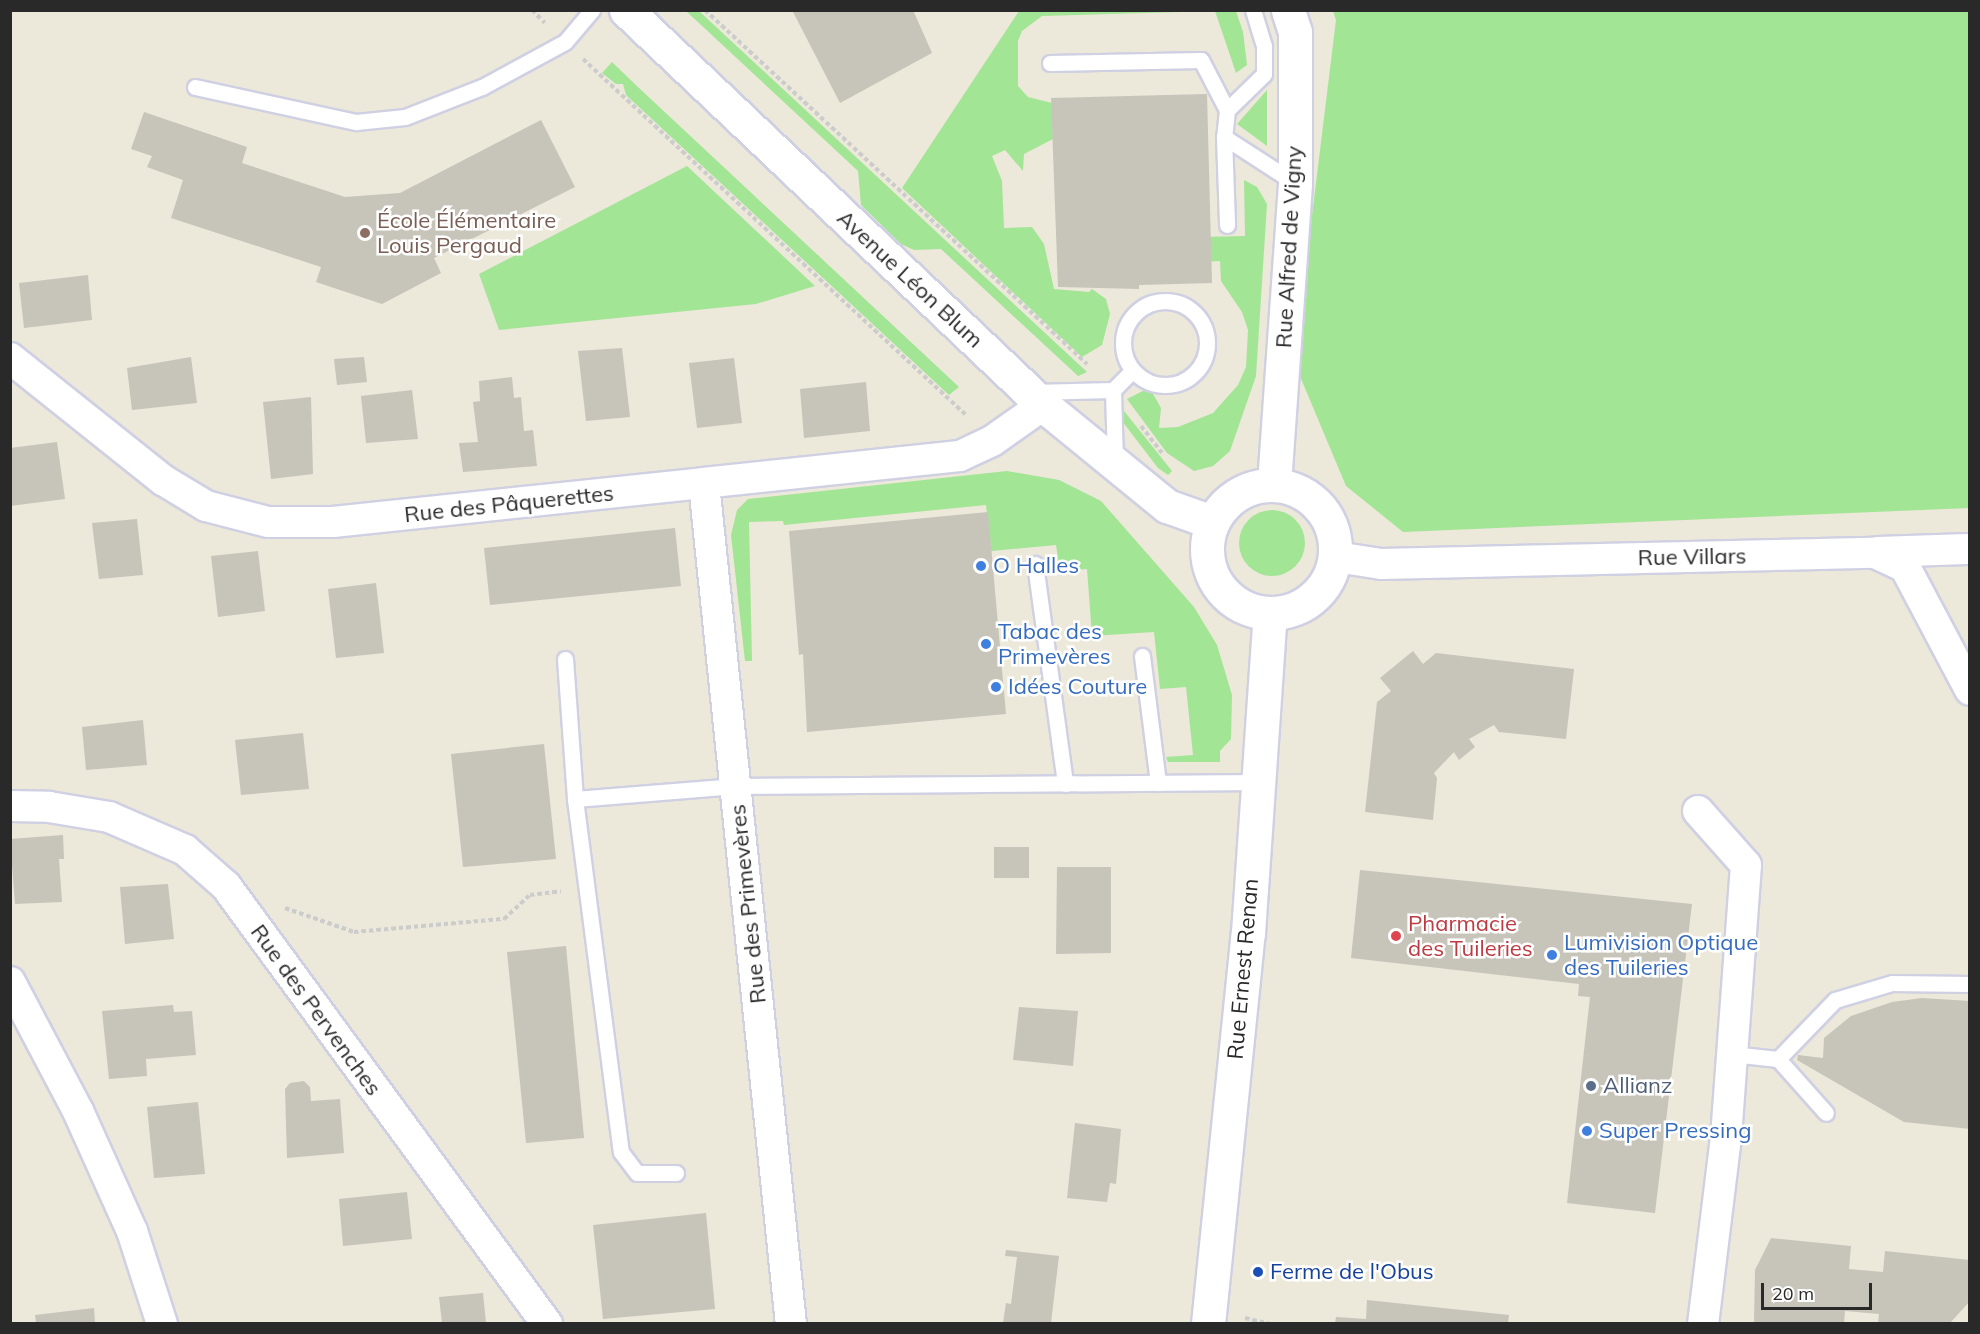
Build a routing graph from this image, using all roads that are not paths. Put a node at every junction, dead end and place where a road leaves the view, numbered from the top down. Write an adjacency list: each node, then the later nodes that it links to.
1 (592, 10): 6 (lane)
2 (626, 10): 14 (street, Avenue Léon Blum)
3 (1253, 10): 7 (lane)
4 (1288, 10): 9 (street, Rue Alfred de Vigny)
5 (1050, 63): 7 (lane)
6 (195, 87)
7 (1227, 110): 8 (lane)
8 (1224, 137): 9 (lane); 10 (lane)
9 (1295, 183): 17 (street, Rue Alfred de Vigny)
10 (1227, 225)
11 (10, 358): 16 (street, Rue des Pâquerettes)
12 (1132, 370): 12 (lane); 13 (lane)
13 (1113, 390): 14 (lane); 15 (lane)
14 (1036, 398): 15 (street, Avenue Léon Blum); 16 (street, Rue des Pâquerettes)
15 (1116, 465): 18 (street, Avenue Léon Blum)
16 (704, 484): 30 (street, Rue des Primevères)
17 (1274, 484): 18 (street); 21 (street)
18 (1212, 522): 23 (street)
19 (1970, 549): 20 (street)
20 (1875, 553): 21 (street, Rue Villars); 26 (street, Rue Villars)
21 (1336, 557): 23 (street)
22 (1035, 564): 29 (lane)
23 (1270, 614): 27 (street, Rue Ernest Renan)
24 (1142, 656): 28 (lane)
25 (565, 659): 31 (lane)
26 (1970, 690)
27 (1258, 782): 28 (lane); 43 (street, Rue Ernest Renan)
28 (1158, 783): 29 (lane)
29 (1065, 784): 30 (lane)
30 (735, 786): 31 (lane); 42 (street, Rue des Primevères)
31 (574, 799): 39 (lane)
32 (11, 806): 41 (street, Rue des Pervenches)
33 (1698, 811): 36 (street)
34 (10, 982): 40 (street)
35 (1970, 984): 37 (lane)
36 (1732, 1054): 37 (lane); 44 (street)
37 (1778, 1059): 38 (lane)
38 (1826, 1113)
39 (676, 1173)
40 (162, 1323)
41 (547, 1323)
42 (791, 1323)
43 (1208, 1323)
44 (1703, 1323)

